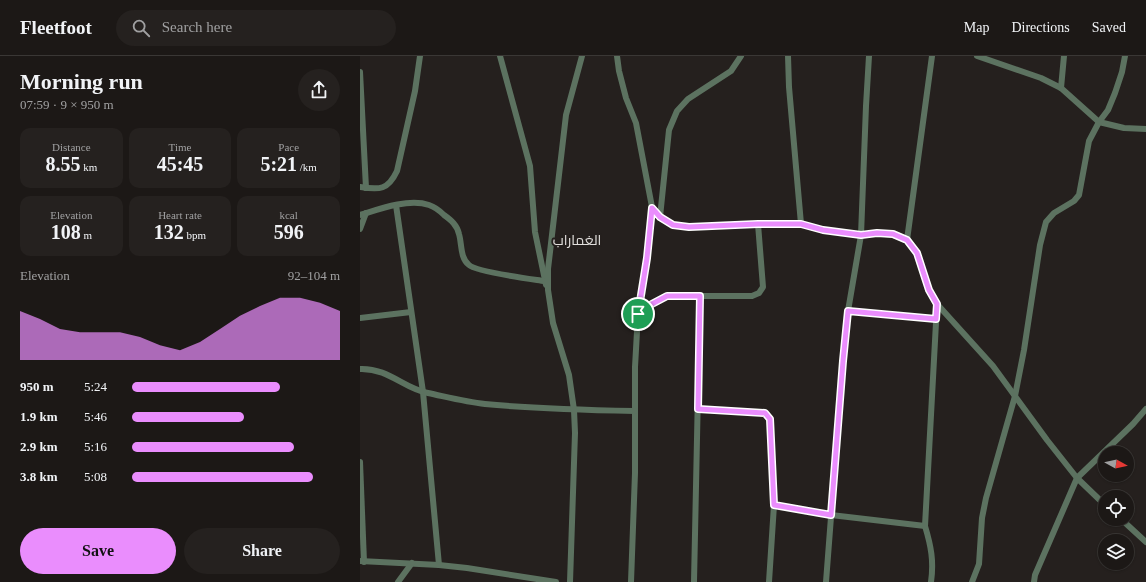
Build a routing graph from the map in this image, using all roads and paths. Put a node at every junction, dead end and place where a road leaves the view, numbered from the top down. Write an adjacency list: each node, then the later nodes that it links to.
1 (420, 56): 16 (street)
2 (500, 56): 26 (street)
3 (582, 56): 27 (street)
4 (617, 56): 18 (street)
5 (741, 56): 20 (street)
6 (788, 56): 22 (street)
7 (869, 56): 24 (street)
8 (932, 56): 25 (street)
9 (977, 56): 13 (street)
10 (1064, 56): 13 (street)
11 (1125, 56): 14 (street)
12 (360, 72): 16 (street)
13 (1061, 88): 14 (street)
14 (1099, 122): 15 (street); 37 (street)
15 (1146, 129)
16 (363, 188)
17 (396, 205): 19 (street); 26 (street); 31 (street)
18 (652, 208): 20 (street); 32 (street)
19 (363, 214): 23 (street)
20 (660, 217): 21 (street)
21 (758, 224): 22 (street); 28 (street)
22 (801, 224): 24 (street)
23 (360, 229)
24 (861, 235): 25 (street); 30 (street)
25 (907, 240): 29 (street)
26 (544, 281): 27 (street)
27 (548, 290): 40 (street)
28 (700, 296): 32 (street); 38 (street)
29 (937, 304): 34 (street); 37 (street)
30 (848, 311): 34 (street); 46 (street)
31 (411, 312): 33 (street); 36 (street)
32 (638, 314): 41 (street)
33 (360, 318)
34 (936, 319): 47 (street)
35 (360, 369): 36 (street)
36 (423, 392): 40 (street); 52 (street)
37 (1015, 396): 43 (street); 62 (street)
38 (698, 409): 45 (street); 58 (street)
39 (1146, 409): 43 (street)
40 (574, 410): 41 (street); 56 (street)
41 (635, 411): 57 (street)
42 (360, 462): 50 (street)
43 (1077, 478): 44 (street); 63 (street)
44 (1098, 498)
45 (774, 505): 46 (street); 59 (street)
46 (831, 515): 47 (street); 60 (street)
47 (925, 526): 61 (street)
48 (1129, 526): 49 (street)
49 (1146, 542)
50 (362, 561): 51 (street)
51 (412, 563): 52 (street); 54 (street)
52 (439, 565): 53 (street)
53 (522, 580): 55 (street)
54 (398, 582)
55 (556, 582)
56 (570, 582)
57 (630, 582)
58 (694, 582)
59 (769, 582)
60 (826, 582)
61 (932, 582)
62 (972, 582)
63 (1034, 582)

